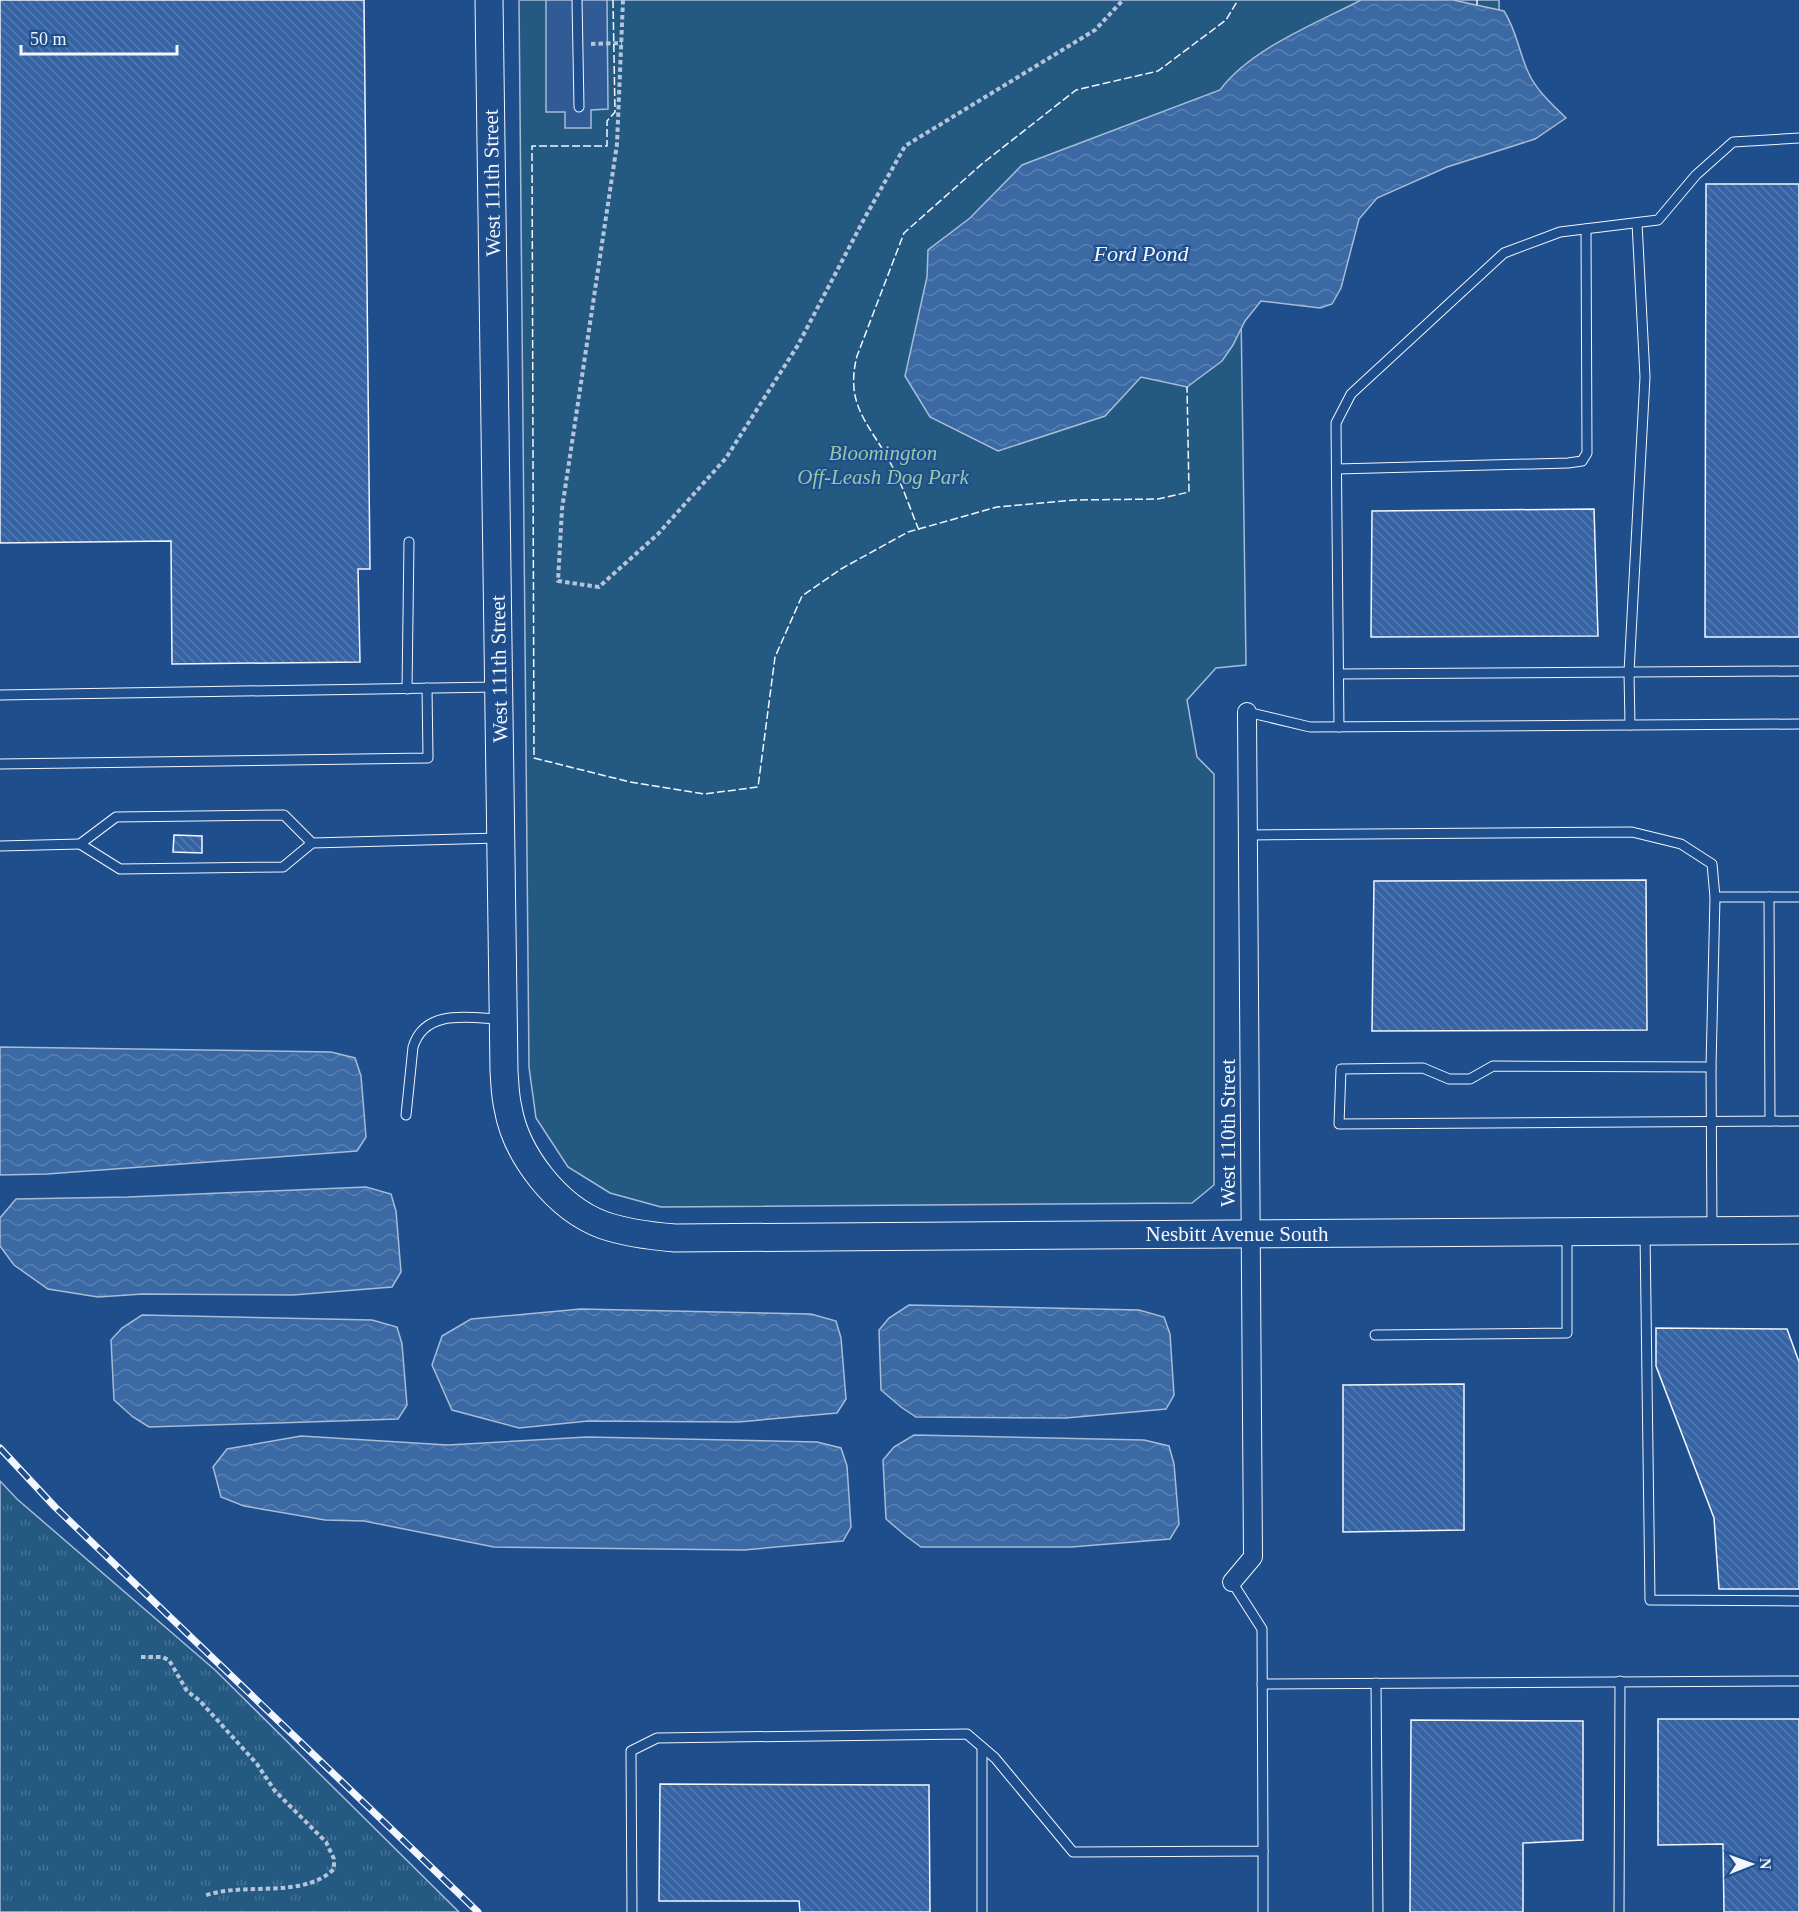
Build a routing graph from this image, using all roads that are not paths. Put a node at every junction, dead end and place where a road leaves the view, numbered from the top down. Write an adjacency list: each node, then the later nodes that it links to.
1 (489, 0): 12 (street, West 111th Street)
2 (577, 0): 3 (lane)
3 (579, 107)
4 (1799, 138): 5 (lane)
5 (1637, 223): 6 (lane); 10 (lane)
6 (1586, 229): 7 (lane); 7 (lane)
7 (1337, 469): 11 (lane)
8 (409, 542): 14 (lane)
9 (1799, 671): 10 (lane)
10 (1629, 672): 11 (lane); 18 (lane)
11 (1338, 674): 19 (lane)
12 (499, 687): 13 (lane); 22 (street, West 111th Street)
13 (427, 688): 14 (lane); 20 (lane)
14 (407, 689): 15 (lane)
15 (0, 695)
16 (1247, 712): 19 (lane); 21 (street, West 110th Street)
17 (1799, 724): 18 (lane)
18 (1630, 725): 19 (lane)
19 (1339, 727)
20 (0, 764)
21 (1248, 835): 26 (lane); 39 (street, West 110th Street)
22 (501, 838): 23 (lane); 29 (street, West 111th Street)
23 (312, 843): 24 (lane); 24 (lane)
24 (80, 844): 25 (lane)
25 (0, 846)
26 (1715, 897): 27 (lane); 30 (lane)
27 (1769, 897): 28 (lane); 33 (lane)
28 (1799, 897)
29 (503, 1020): 31 (lane); 40 (street, West 111th Street)
30 (1711, 1067): 32 (lane); 32 (lane)
31 (406, 1115)
32 (1711, 1121): 33 (lane); 37 (lane)
33 (1770, 1121): 34 (lane)
34 (1799, 1121)
35 (1799, 1230): 37 (street, Nesbitt Avenue South)
36 (1645, 1231): 37 (street, Nesbitt Avenue South); 38 (street, Nesbitt Avenue South); 43 (lane)
37 (1713, 1231)
38 (1568, 1232): 39 (street, Nesbitt Avenue South); 41 (lane)
39 (1251, 1234): 40 (street, Nesbitt Avenue South); 42 (street, West 110th Street)
40 (675, 1238)
41 (1375, 1335)
42 (1232, 1582): 47 (lane)
43 (1799, 1601)
44 (1799, 1680): 45 (lane)
45 (1620, 1681): 46 (lane); 54 (lane)
46 (1376, 1683): 47 (lane); 53 (lane)
47 (1262, 1684): 49 (lane)
48 (982, 1747): 49 (lane); 50 (lane); 51 (lane)
49 (1263, 1851): 52 (lane)
50 (632, 1912)
51 (982, 1912)
52 (1263, 1912)
53 (1378, 1912)
54 (1619, 1912)

